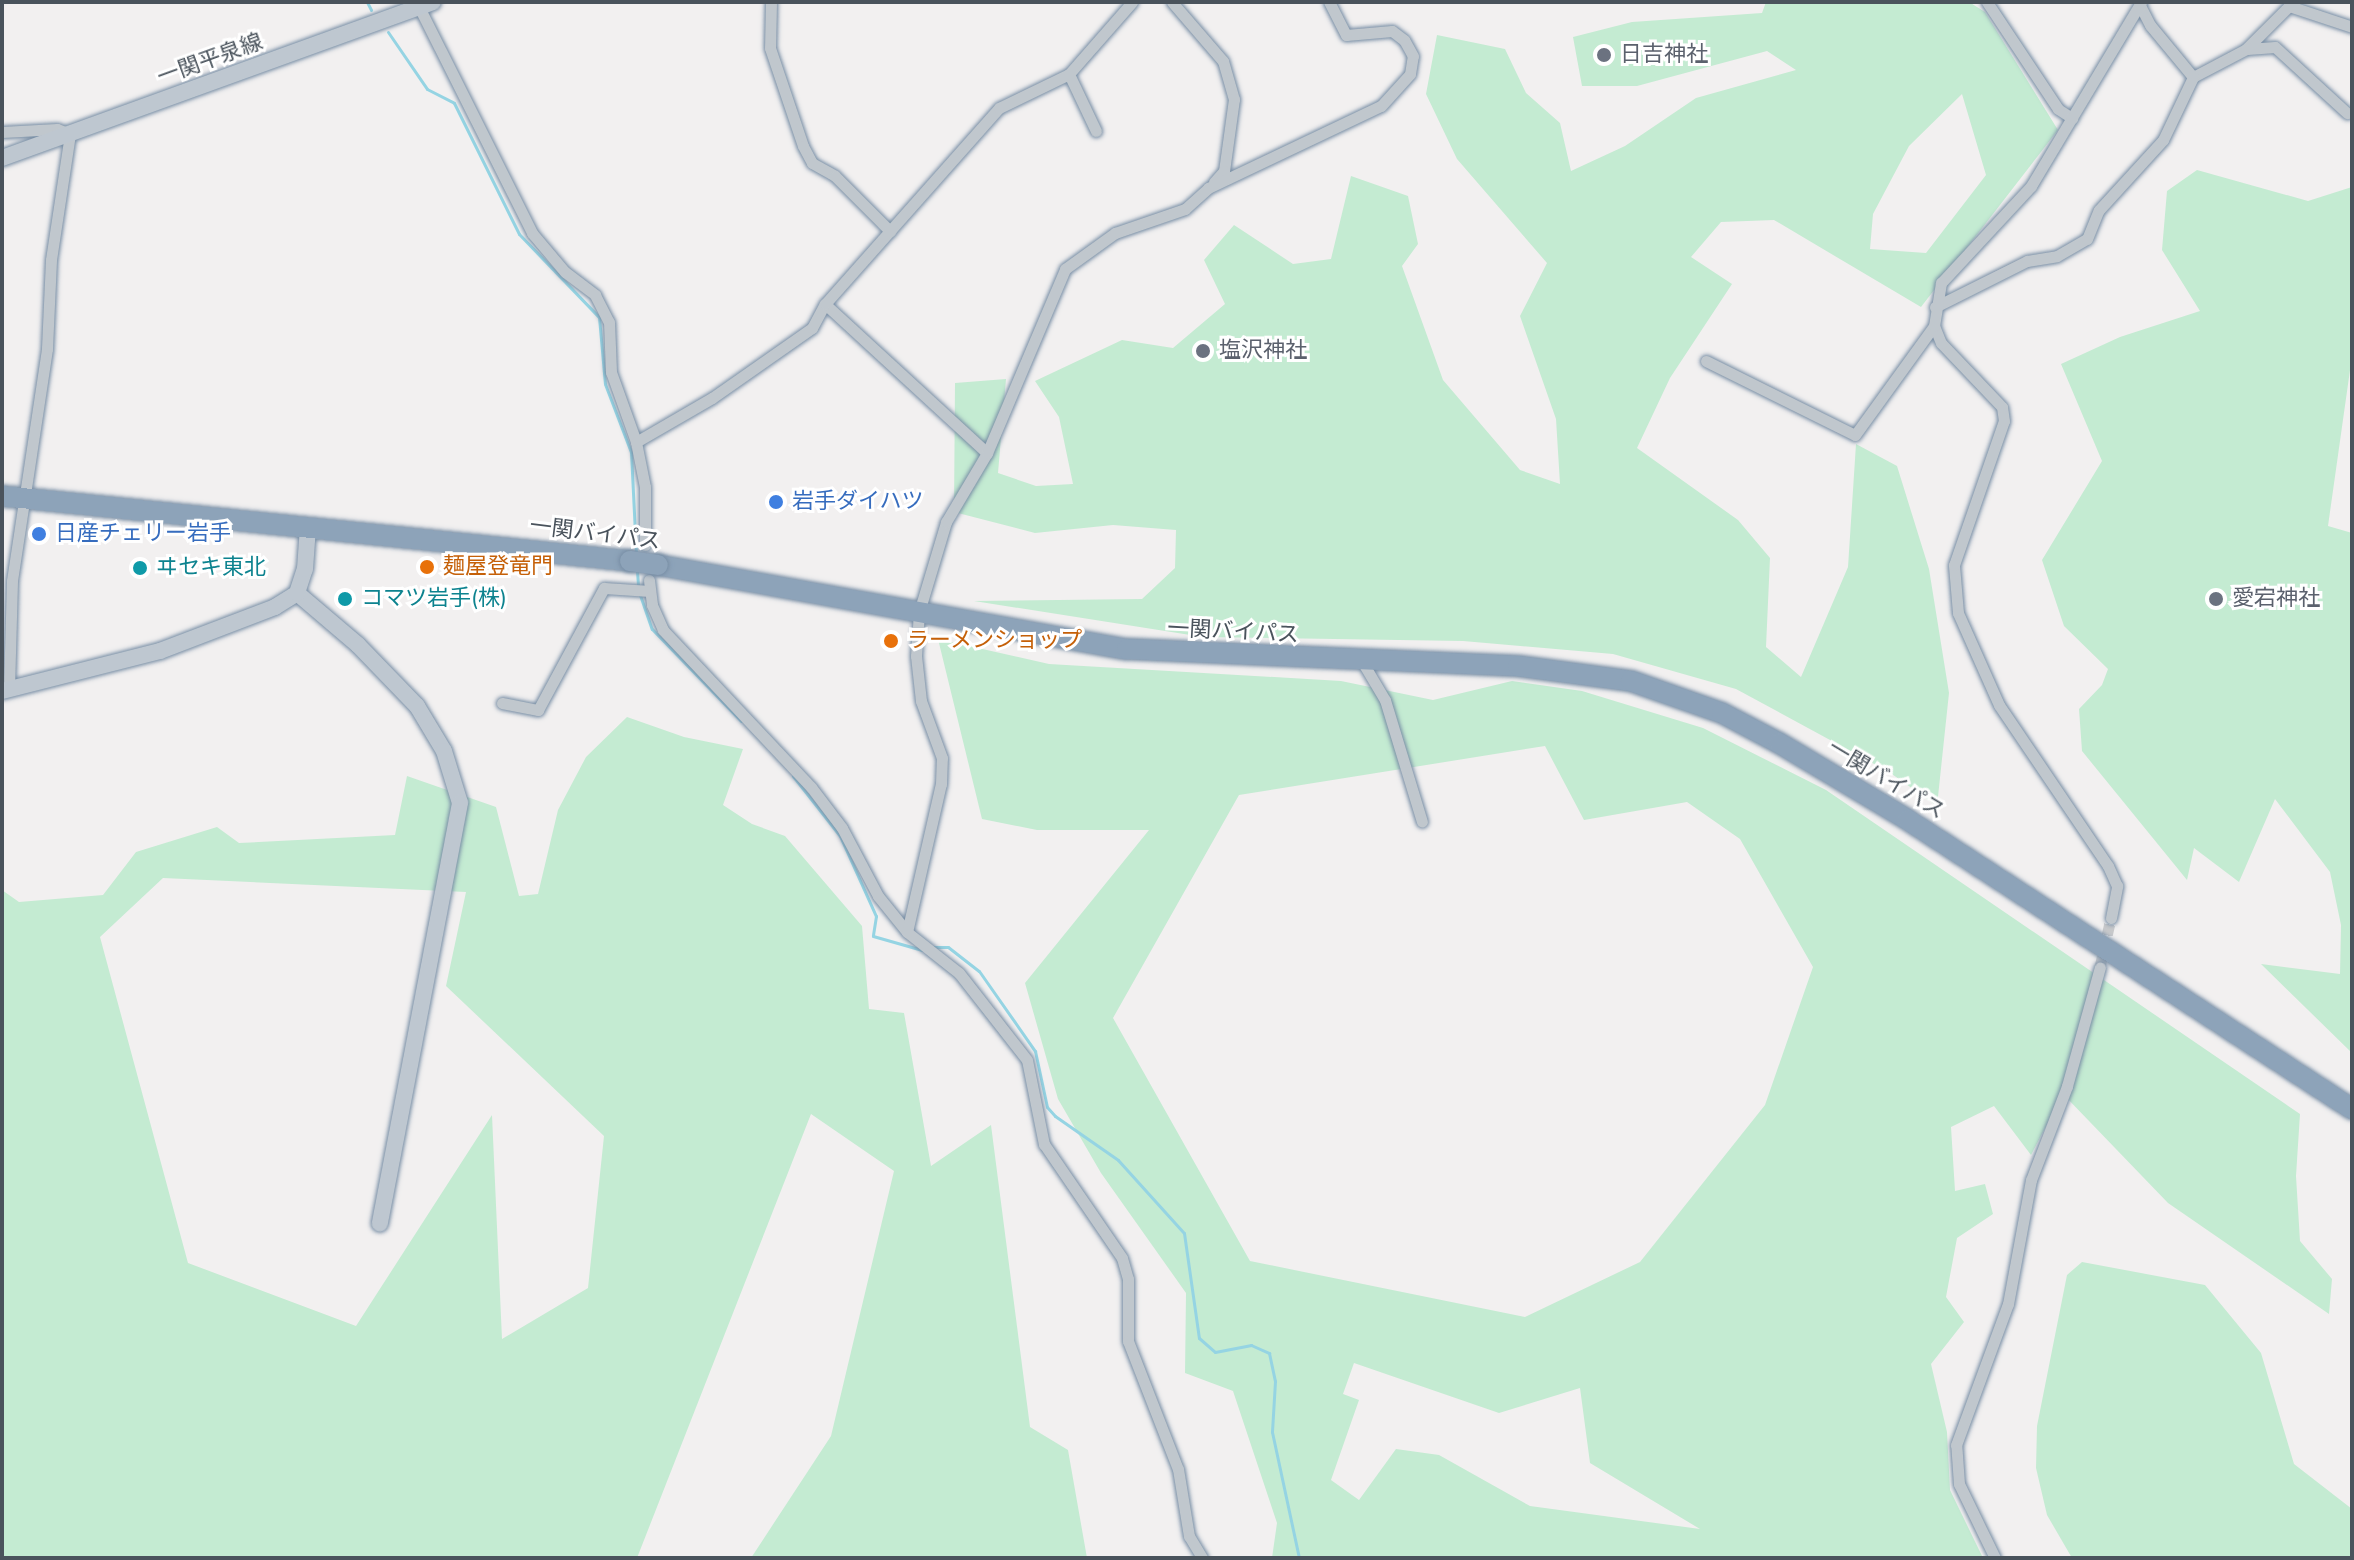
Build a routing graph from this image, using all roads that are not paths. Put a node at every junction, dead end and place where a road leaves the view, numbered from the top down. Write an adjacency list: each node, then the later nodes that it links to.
1 (771, 2): 19 (street)
2 (1132, 2): 10 (street)
3 (1172, 2): 18 (street)
4 (1329, 2): 18 (street)
5 (1987, 2): 13 (street)
6 (426, 4): 16 (street, 一関平泉線); 24 (street)
7 (2141, 4): 11 (street); 13 (street)
8 (2352, 27): 9 (street)
9 (2246, 49): 11 (street); 12 (street)
10 (1069, 74): 14 (street); 19 (street)
11 (2193, 77): 21 (street)
12 (2347, 113)
13 (2072, 118): 21 (street)
14 (1096, 131)
15 (2, 132): 16 (street)
16 (70, 134): 17 (street, 一関平泉線); 27 (street)
17 (2, 158)
18 (1208, 188): 25 (street)
19 (890, 231): 20 (street)
20 (825, 304): 24 (street); 25 (street)
21 (1935, 307): 22 (street)
22 (1934, 326): 23 (street); 37 (street)
23 (1706, 361)
24 (636, 442): 29 (street)
25 (987, 453): 32 (street)
26 (2, 496): 27 (highway, 一関バイパス)
27 (26, 498): 28 (highway, 一関バイパス); 34 (street)
28 (308, 527): 30 (highway, 一関バイパス, bridge); 31 (street)
29 (645, 545)
30 (652, 579): 32 (highway, 一関バイパス); 35 (street); 38 (street)
31 (297, 593): 34 (street); 41 (street)
32 (919, 612): 33 (highway, 一関バイパス); 38 (street)
33 (1363, 663): 36 (street); 40 (highway, 一関バイパス)
34 (5, 691)
35 (502, 703)
36 (1422, 822)
37 (2111, 918)
38 (907, 932): 42 (street)
39 (2100, 967): 43 (street)
40 (2352, 1109)
41 (380, 1223)
42 (1202, 1558)
43 (1995, 1558)

